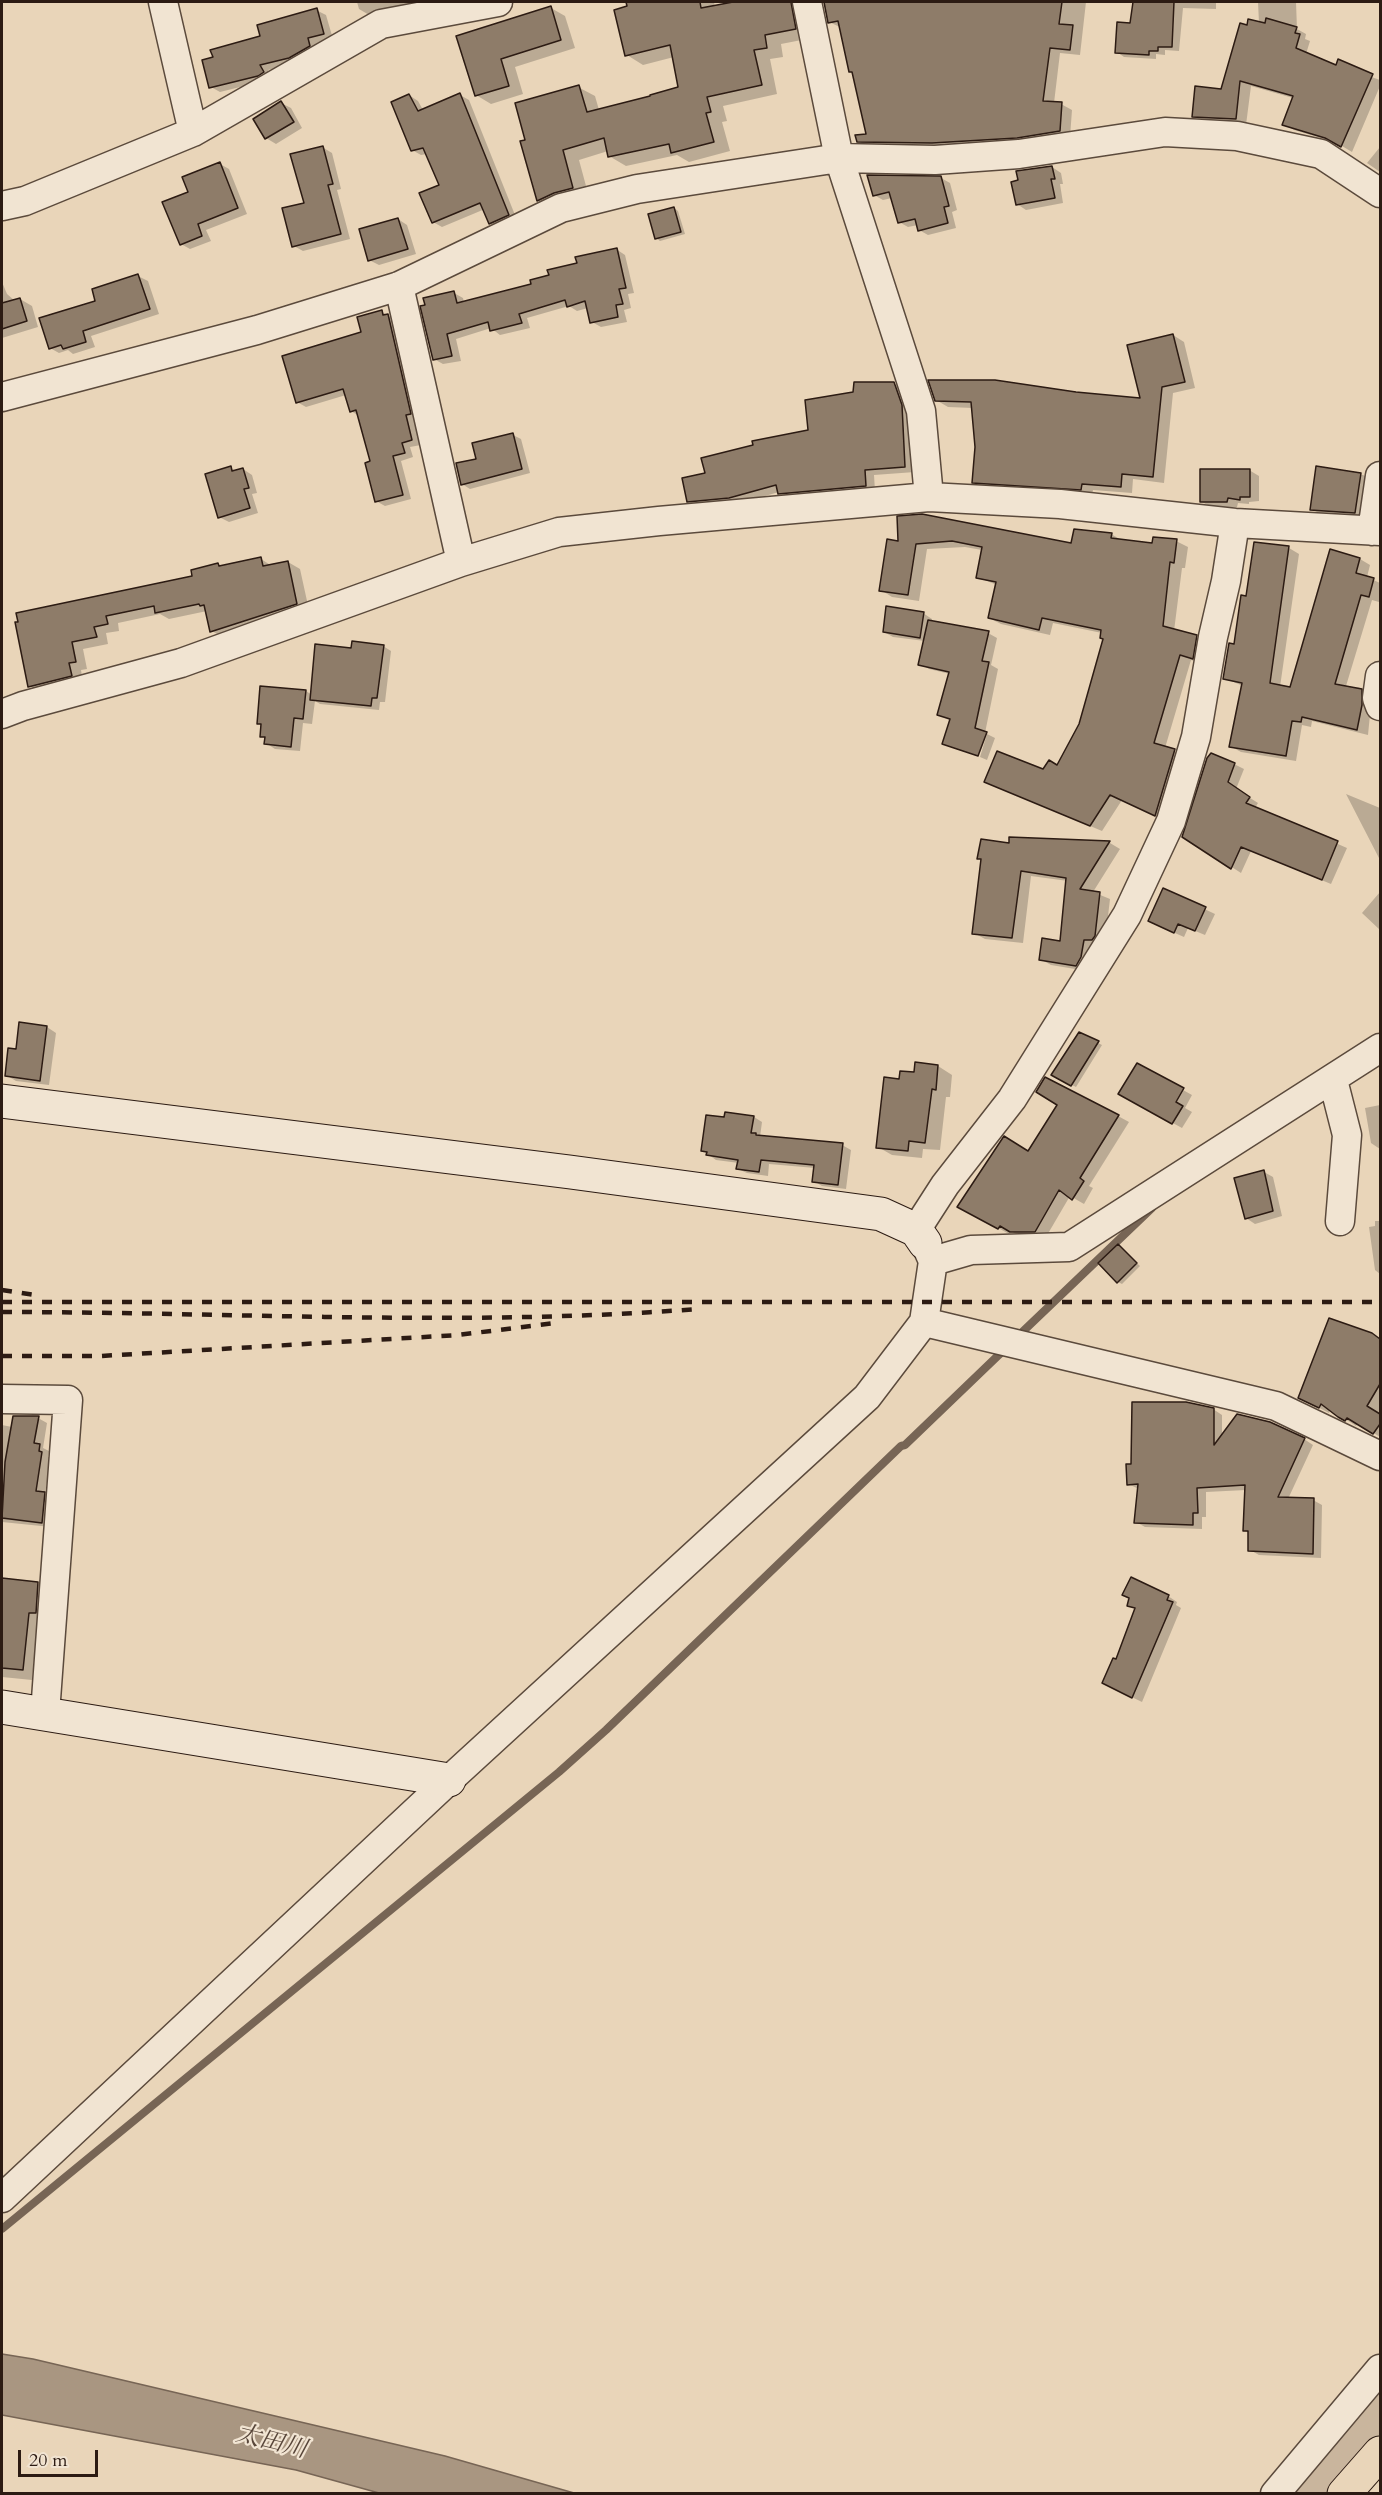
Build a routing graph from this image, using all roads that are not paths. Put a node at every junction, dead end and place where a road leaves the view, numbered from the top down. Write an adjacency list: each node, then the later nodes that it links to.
1 (163, 2): 4 (street)
2 (498, 2): 4 (street)
3 (807, 2): 5 (street)
4 (193, 132): 7 (street)
5 (839, 158): 6 (street); 8 (street); 11 (street)
6 (1380, 193)
7 (2, 206)
8 (399, 286): 9 (street); 14 (street)
9 (2, 397)
10 (1380, 476): 13 (street)
11 (930, 497): 12 (street); 14 (street)
12 (1235, 523): 13 (street); 22 (street)
13 (1376, 531)
14 (461, 562): 17 (street)
15 (1380, 675): 16 (street)
16 (1380, 706)
17 (2, 714)
18 (1380, 1048): 19 (street)
19 (1333, 1080): 21 (street); 22 (street)
20 (2, 1101): 22 (street)
21 (1340, 1221)
22 (925, 1245): 23 (street)
23 (924, 1322): 25 (street); 28 (street)
24 (2, 1399): 27 (street)
25 (1380, 1456)
26 (2, 1707): 27 (street)
27 (45, 1713): 28 (street)
28 (449, 1780): 29 (street)
29 (2, 2198)
30 (1380, 2369): 33 (street)
31 (1380, 2452): 34 (highway)
32 (1380, 2485): 35 (highway)
33 (1275, 2493)
34 (1344, 2493)
35 (1373, 2493)

